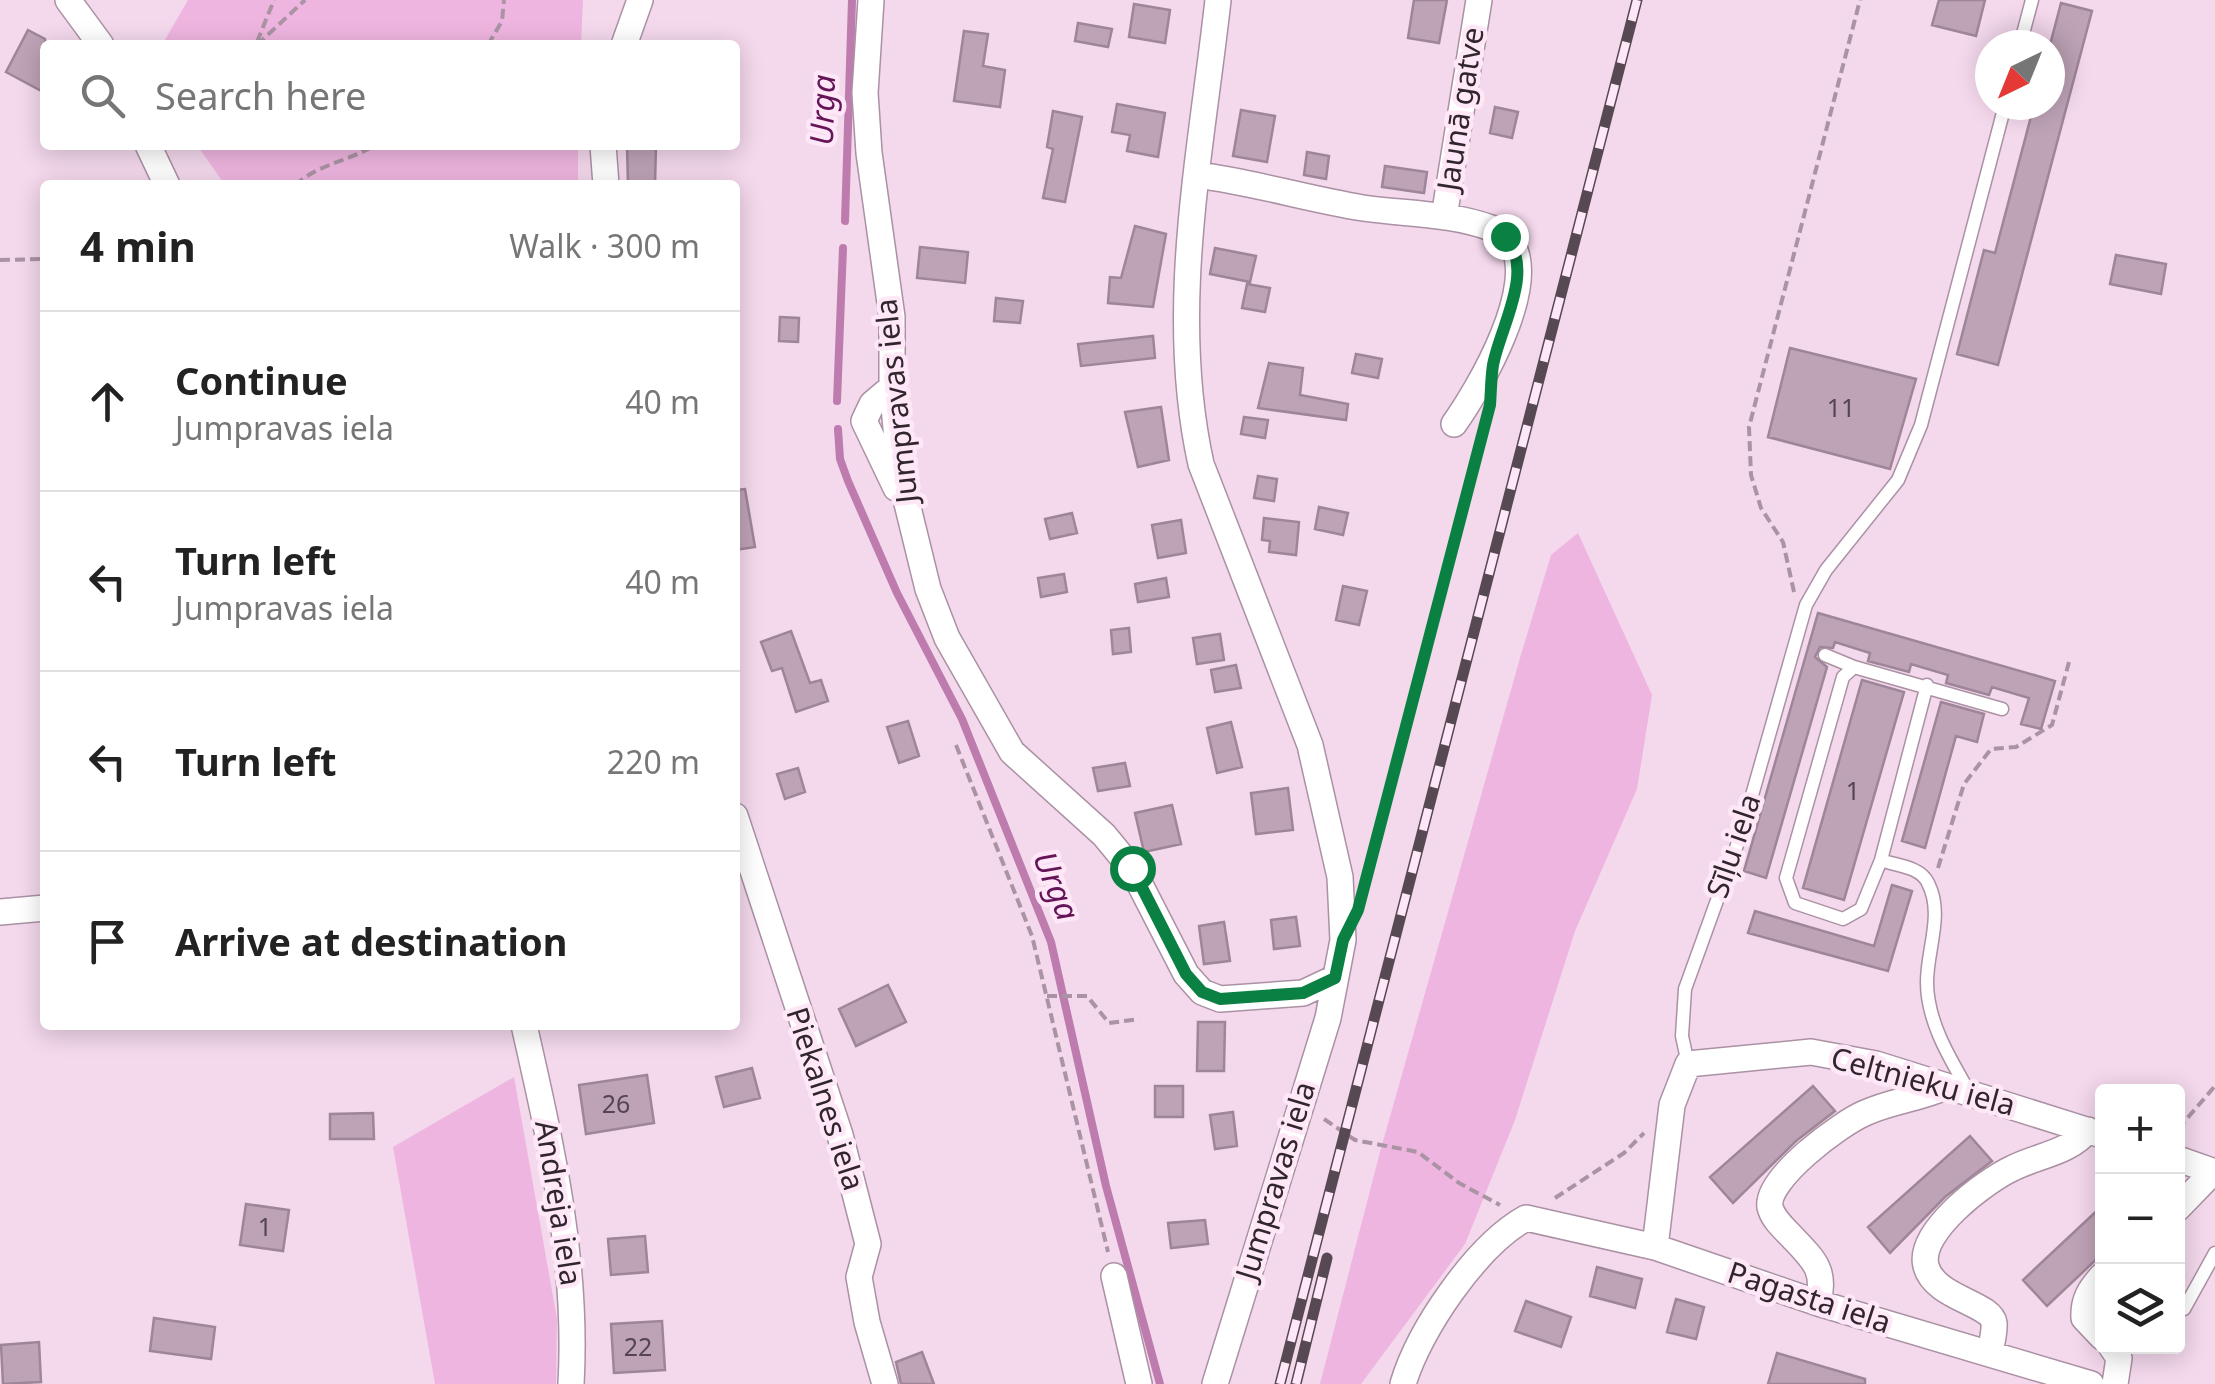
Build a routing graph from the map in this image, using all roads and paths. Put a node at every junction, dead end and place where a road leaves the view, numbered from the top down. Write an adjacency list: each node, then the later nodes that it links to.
1 (68, 0): 12 (street)
2 (274, 0): 13 (path)
3 (305, 0): 14 (path)
4 (504, 0): 15 (path)
5 (640, 0): 16 (street)
6 (872, 0): 43 (street, Jumpravas iela)
7 (1218, 0): 21 (street, Jumpravas iela)
8 (1479, 0): 25 (street, Jaunā gatve)
9 (1860, 0): 30 (path)
10 (2032, 0): 11 (lane)
11 (2024, 30)
12 (96, 40)
13 (258, 40)
14 (261, 40)
15 (491, 40)
16 (626, 40)
17 (2000, 120): 30 (lane, Sīļu iela)
18 (150, 150): 22 (street)
19 (367, 150): 23 (path)
20 (603, 150): 24 (street)
21 (1198, 175): 25 (street); 43 (street, Jumpravas iela)
22 (164, 180)
23 (301, 180)
24 (606, 180)
25 (1444, 217): 29 (street)
26 (40, 259): 27 (path)
27 (0, 260)
28 (1485, 423): 39 (path)
29 (1454, 424)
30 (1799, 630): 47 (lane, Sīļu iela)
31 (1825, 655): 33 (lane)
32 (2070, 662): 40 (path)
33 (1854, 666): 34 (lane); 38 (lane)
34 (1927, 686): 35 (lane); 38 (lane)
35 (2002, 709)
36 (956, 745): 44 (path)
37 (740, 831): 68 (street, Piekalnes iela)
38 (1881, 860): 40 (lane)
39 (1363, 891)
40 (1931, 893): 50 (lane)
41 (40, 908): 42 (street)
42 (0, 912)
43 (1335, 978): 48 (street, Jumpravas iela)
44 (1047, 996): 45 (path); 60 (path)
45 (1139, 1020)
46 (525, 1030): 67 (street, Andreja iela)
47 (1688, 1064): 50 (street, Celtnieku iela); 51 (street)
48 (1308, 1080): 57 (path); 70 (street, Jumpravas iela)
49 (2215, 1086): 52 (path)
50 (1957, 1089): 53 (street, Celtnieku iela); 62 (street)
51 (1672, 1105): 57 (path); 58 (street)
52 (2185, 1121)
53 (2095, 1132): 65 (street)
54 (2185, 1162): 55 (street)
55 (2214, 1172): 56 (street)
56 (2185, 1201)
57 (1526, 1218): 58 (street, Pagasta iela); 71 (street)
58 (1655, 1247): 62 (street, Pagasta iela)
59 (2215, 1253): 63 (lane)
60 (1114, 1276): 69 (street)
61 (2095, 1287): 64 (street)
62 (1818, 1304): 65 (street, Pagasta iela)
63 (2185, 1307)
64 (2095, 1330)
65 (1990, 1354): 72 (street, Pagasta iela)
66 (2117, 1354): 73 (street)
67 (571, 1384)
68 (885, 1384)
69 (1139, 1384)
70 (1215, 1384)
71 (1403, 1384)
72 (2091, 1384)
73 (2115, 1384)

